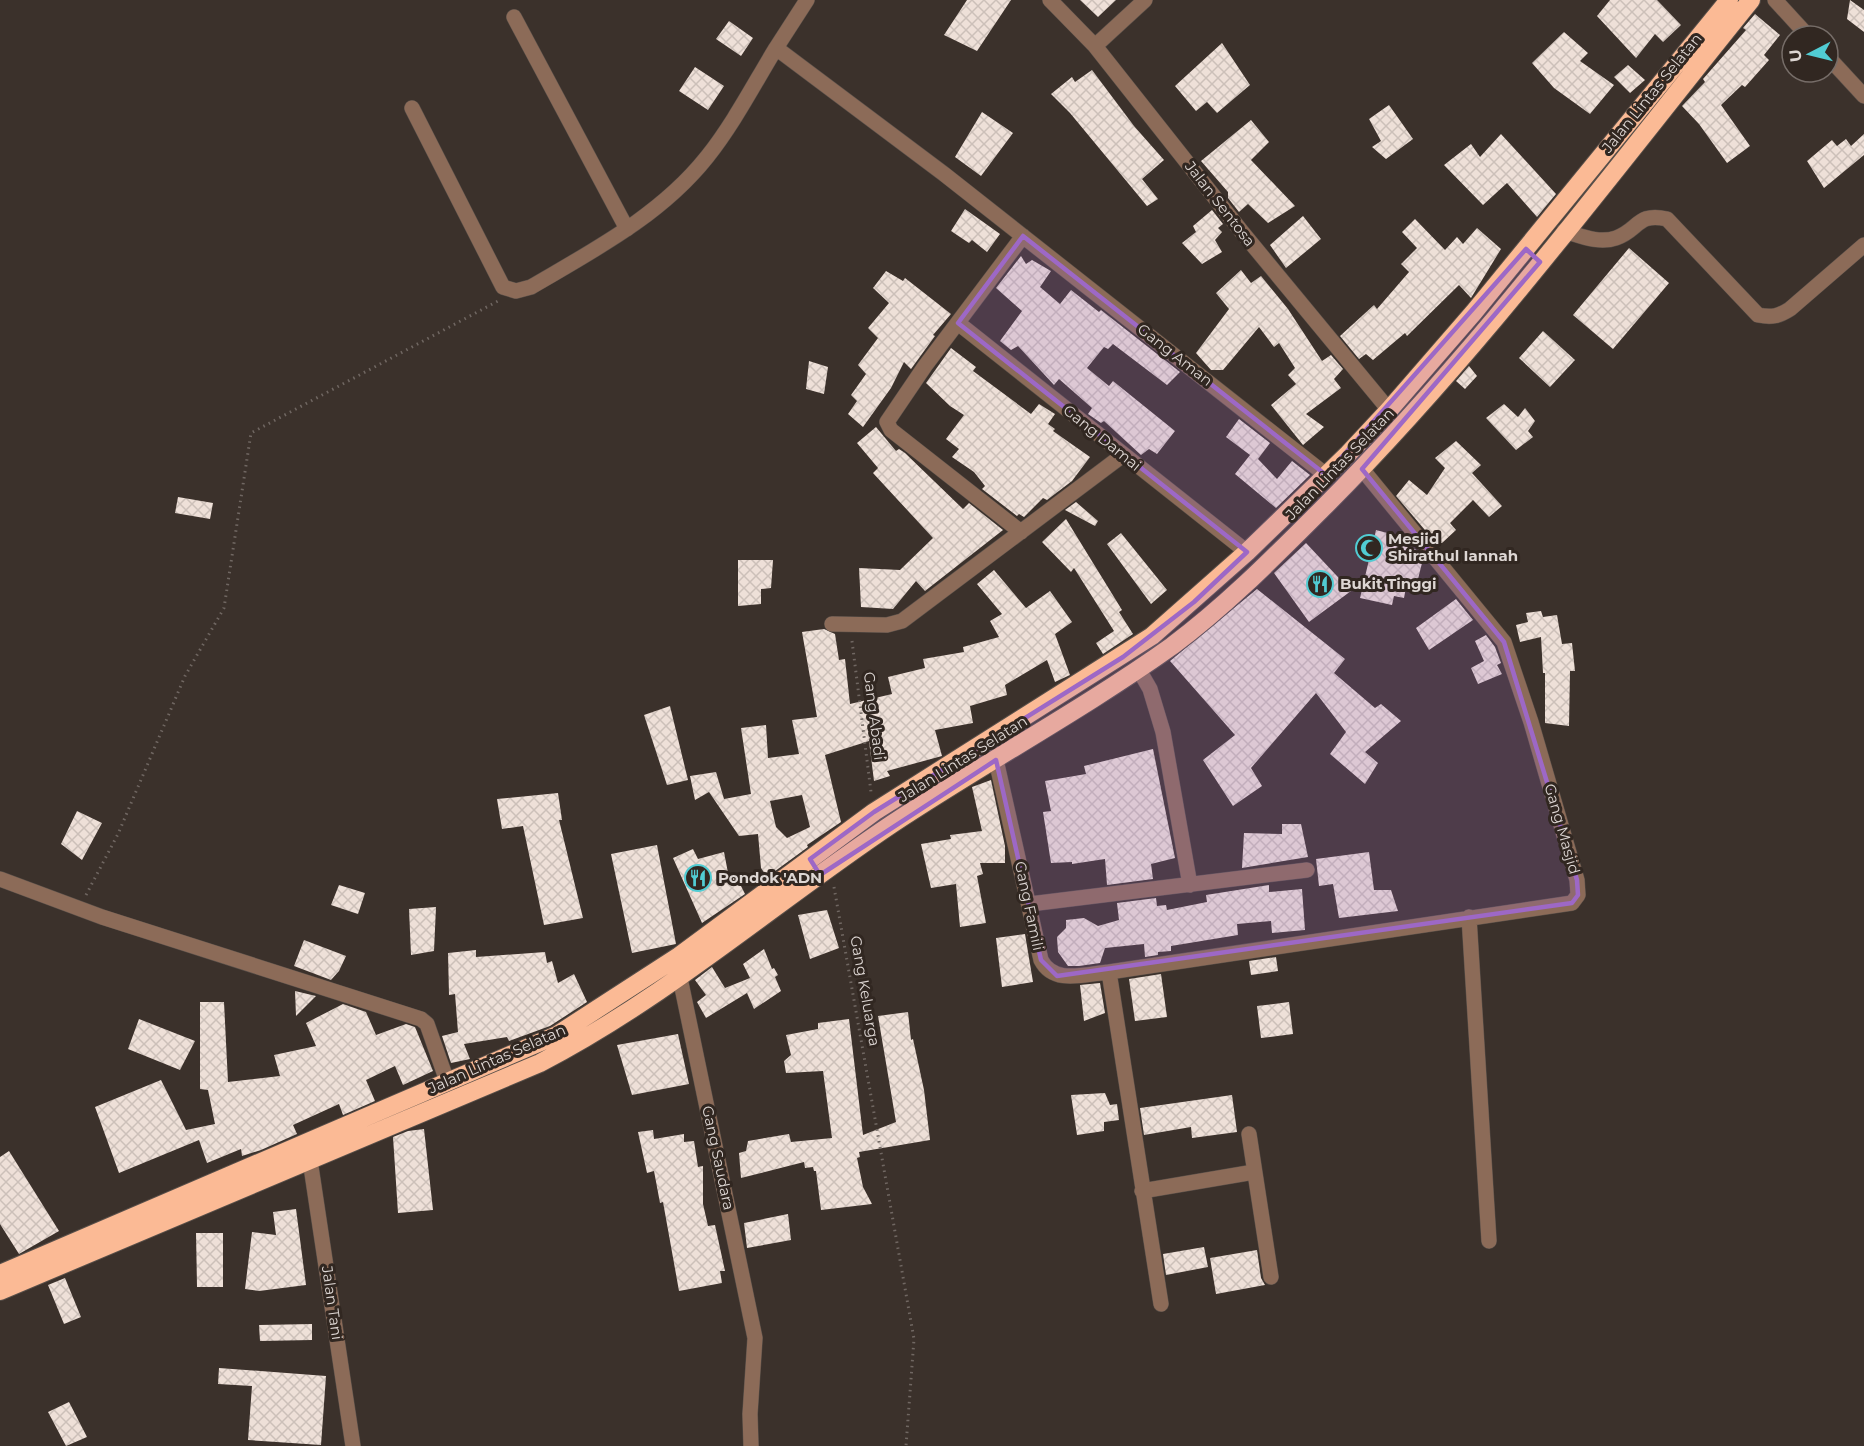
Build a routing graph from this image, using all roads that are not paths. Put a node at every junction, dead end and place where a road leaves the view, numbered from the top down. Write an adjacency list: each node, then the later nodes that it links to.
1 (807, 0): 10 (street)
2 (1050, 0): 9 (street, Jalan Sentosa)
3 (1145, 0): 9 (street)
4 (1728, 0): 18 (highway, Jalan Lintas Selatan)
5 (1751, 0): 15 (highway, Jalan Lintas Selatan)
6 (1775, 0): 8 (street)
7 (514, 17): 14 (street)
8 (1797, 24)
9 (1095, 46): 21 (street, Jalan Sentosa)
10 (776, 48): 14 (street); 16 (street, Gang Aman)
11 (1840, 70): 12 (street)
12 (1864, 96)
13 (412, 108): 14 (street)
14 (627, 229)
15 (1564, 231): 17 (street); 19 (highway, Jalan Lintas Selatan)
16 (1023, 236): 20 (street); 24 (street, Gang Aman)
17 (1864, 245)
18 (1526, 249): 19 (highway); 21 (highway, Jalan Lintas Selatan)
19 (1540, 262): 23 (highway, Jalan Lintas Selatan)
20 (958, 323): 22 (street, Gang Damai); 25 (street)
21 (1389, 410): 24 (highway, Jalan Lintas Selatan)
22 (1123, 454): 25 (street); 26 (street, Gang Damai)
23 (1362, 469): 28 (highway, Jalan Lintas Selatan); 36 (street, Gang Masjid)
24 (1326, 475): 26 (highway, Jalan Lintas Selatan)
25 (1021, 532): 27 (street)
26 (1247, 552): 30 (highway, Jalan Lintas Selatan)
27 (832, 624)
28 (1139, 670): 29 (highway, Jalan Lintas Selatan); 34 (street)
29 (996, 760): 32 (highway, Jalan Lintas Selatan); 35 (street, Gang Famili)
30 (810, 859): 32 (highway); 40 (highway, Jalan Lintas Selatan)
31 (1308, 870): 34 (street)
32 (825, 871): 39 (highway, Jalan Lintas Selatan)
33 (0, 879): 40 (street)
34 (1190, 885): 35 (street)
35 (1030, 904): 38 (street, Gang Famili)
36 (1469, 917): 37 (street, Gang Masjid); 45 (street)
37 (1234, 954): 38 (street, Gang Famili)
38 (1109, 972): 44 (street)
39 (680, 978): 42 (highway, Jalan Lintas Selatan); 51 (street, Gang Saudara)
40 (447, 1081): 46 (highway, Jalan Lintas Selatan)
41 (1249, 1134): 43 (street)
42 (310, 1160): 48 (highway, Jalan Lintas Selatan); 50 (street, Jalan Tani)
43 (1254, 1172): 44 (street); 47 (street)
44 (1142, 1191): 49 (street)
45 (1489, 1241)
46 (0, 1274)
47 (1271, 1277)
48 (0, 1291)
49 (1161, 1304)
50 (353, 1446)
51 (750, 1446)

